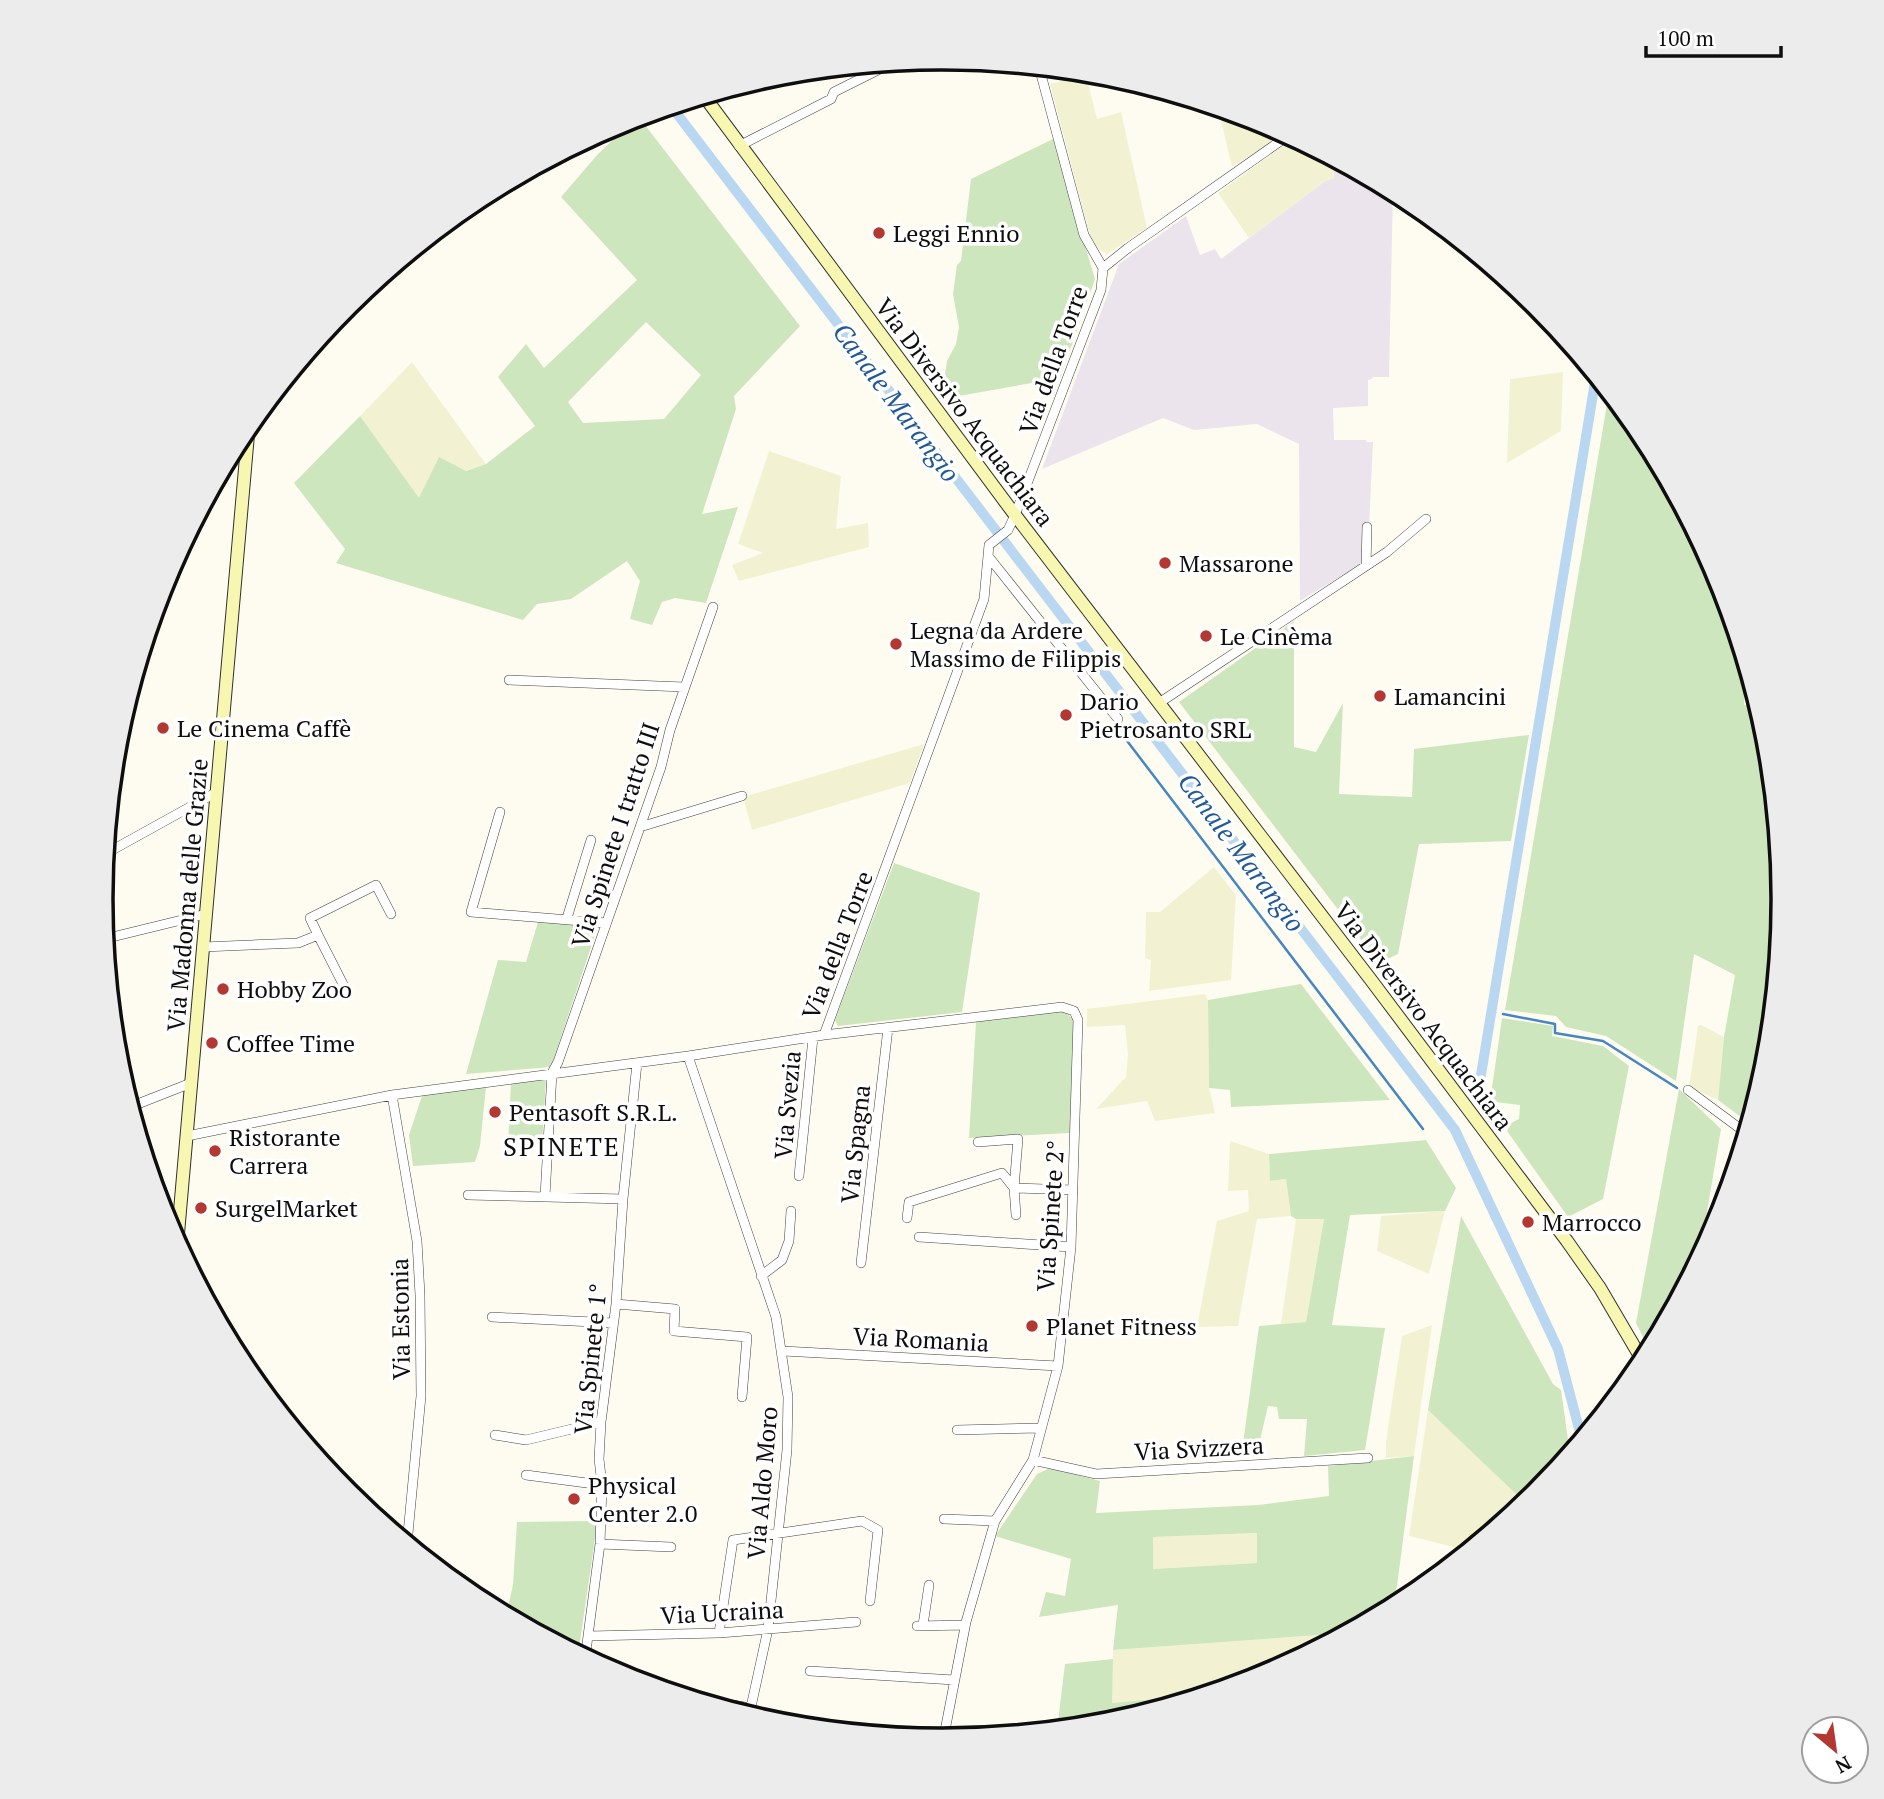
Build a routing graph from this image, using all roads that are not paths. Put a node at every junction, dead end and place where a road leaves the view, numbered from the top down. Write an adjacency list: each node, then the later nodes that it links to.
1 (871, 74): 5 (street)
2 (1041, 76): 6 (street, Via della Torre)
3 (709, 103): 5 (main road, Via Diversivo Acquachiara)
4 (1279, 142): 6 (street, Via della Torre)
5 (739, 146): 8 (main road, Via Diversivo Acquachiara)
6 (1103, 268): 8 (street, Via della Torre)
7 (247, 447): 18 (main road, Via Madonna delle Grazie)
8 (1015, 515): 11 (street, Via della Torre); 16 (main road, Via Diversivo Acquachiara)
9 (1426, 519): 12 (street)
10 (1367, 527): 12 (street)
11 (988, 556): 17 (street); 33 (street, Via della Torre)
12 (1366, 566): 16 (street)
13 (713, 607): 15 (street, Via Spinete I tratto III)
14 (509, 680): 15 (street)
15 (684, 687): 21 (street, Via Spinete I tratto III)
16 (1159, 703): 63 (main road, Via Diversivo Acquachiara)
17 (1118, 719)
18 (217, 792): 23 (street); 24 (main road, Via Madonna delle Grazie)
19 (742, 796): 21 (street)
20 (500, 812): 26 (street)
21 (640, 827): 27 (street, Via Spinete I tratto III)
22 (591, 841): 26 (street)
23 (114, 850)
24 (206, 914): 29 (street); 30 (main road, Via Madonna delle Grazie)
25 (391, 915): 28 (street)
26 (566, 918): 27 (street)
27 (606, 923): 37 (street, Via Spinete I tratto III)
28 (318, 935): 30 (street); 31 (street)
29 (114, 937)
30 (203, 947): 38 (main road, Via Madonna delle Grazie)
31 (348, 994)
32 (888, 1028): 33 (street, Via Spinete 2°); 47 (street, Via Spinete 2°); 57 (street, Via Spagna)
33 (824, 1035): 34 (street, Via della Torre)
34 (813, 1038): 35 (street, Via della Torre); 45 (street, Via Svezia)
35 (688, 1056): 36 (street, Via della Torre); 58 (street, Via Aldo Moro)
36 (637, 1063): 37 (street, Via della Torre); 50 (street, Via Spinete 1°)
37 (552, 1073): 40 (street, Via della Torre); 49 (street, Via Spinete I tratto III)
38 (191, 1083): 41 (street); 43 (main road, Via Madonna delle Grazie)
39 (1688, 1090): 42 (street)
40 (392, 1095): 43 (street, Via della Torre); 76 (street, Via Estonia)
41 (138, 1104)
42 (1739, 1128)
43 (187, 1136): 54 (main road, Via Madonna delle Grazie)
44 (978, 1142): 46 (street)
45 (799, 1176)
46 (1014, 1188): 47 (street); 52 (street); 53 (street)
47 (1073, 1190): 56 (street, Via Spinete 2°)
48 (468, 1195): 49 (street)
49 (545, 1196): 50 (street)
50 (623, 1199): 59 (street, Via Spinete 1°)
51 (791, 1211): 58 (street)
52 (1016, 1215)
53 (907, 1219)
54 (179, 1224)
55 (919, 1237): 56 (street)
56 (1071, 1247): 64 (street, Via Spinete 2°)
57 (861, 1264)
58 (761, 1276): 62 (street, Via Aldo Moro)
59 (616, 1304): 61 (street, Via Spinete 1°); 65 (street)
60 (492, 1317): 61 (street)
61 (613, 1323): 66 (street, Via Spinete 1°)
62 (783, 1351): 64 (street, Via Romania); 77 (street, Via Aldo Moro)
63 (1637, 1351)
64 (1058, 1366): 67 (street, Via Spinete 2°)
65 (742, 1397)
66 (601, 1422): 69 (street); 73 (street, Via Spinete 1°)
67 (1041, 1428): 68 (street); 71 (street, Via Spinete 2°)
68 (957, 1430)
69 (495, 1435)
70 (1368, 1458): 71 (street, Via Svizzera)
71 (1033, 1460): 75 (street, Via Spinete 2°)
72 (526, 1475): 73 (street)
73 (602, 1485): 78 (street, Via Spinete 1°)
74 (944, 1519): 75 (street)
75 (995, 1521): 83 (street, Via Spinete 2°)
76 (408, 1534)
77 (777, 1535): 81 (street); 84 (street, Via Aldo Moro); 85 (street)
78 (600, 1544): 79 (street); 86 (street, Via Spinete 1°)
79 (671, 1547)
80 (929, 1585): 83 (street)
81 (870, 1601)
82 (856, 1622): 84 (street, Via Ucraina)
83 (965, 1625): 89 (street, Via Spinete 2°)
84 (768, 1629): 85 (street, Via Ucraina); 90 (street, Via Aldo Moro)
85 (719, 1633): 86 (street, Via Ucraina)
86 (589, 1636): 87 (street, Via Spinete 1°)
87 (587, 1648)
88 (810, 1671): 89 (street)
89 (954, 1680): 91 (street, Via Spinete 2°)
90 (751, 1706)
91 (945, 1729)

